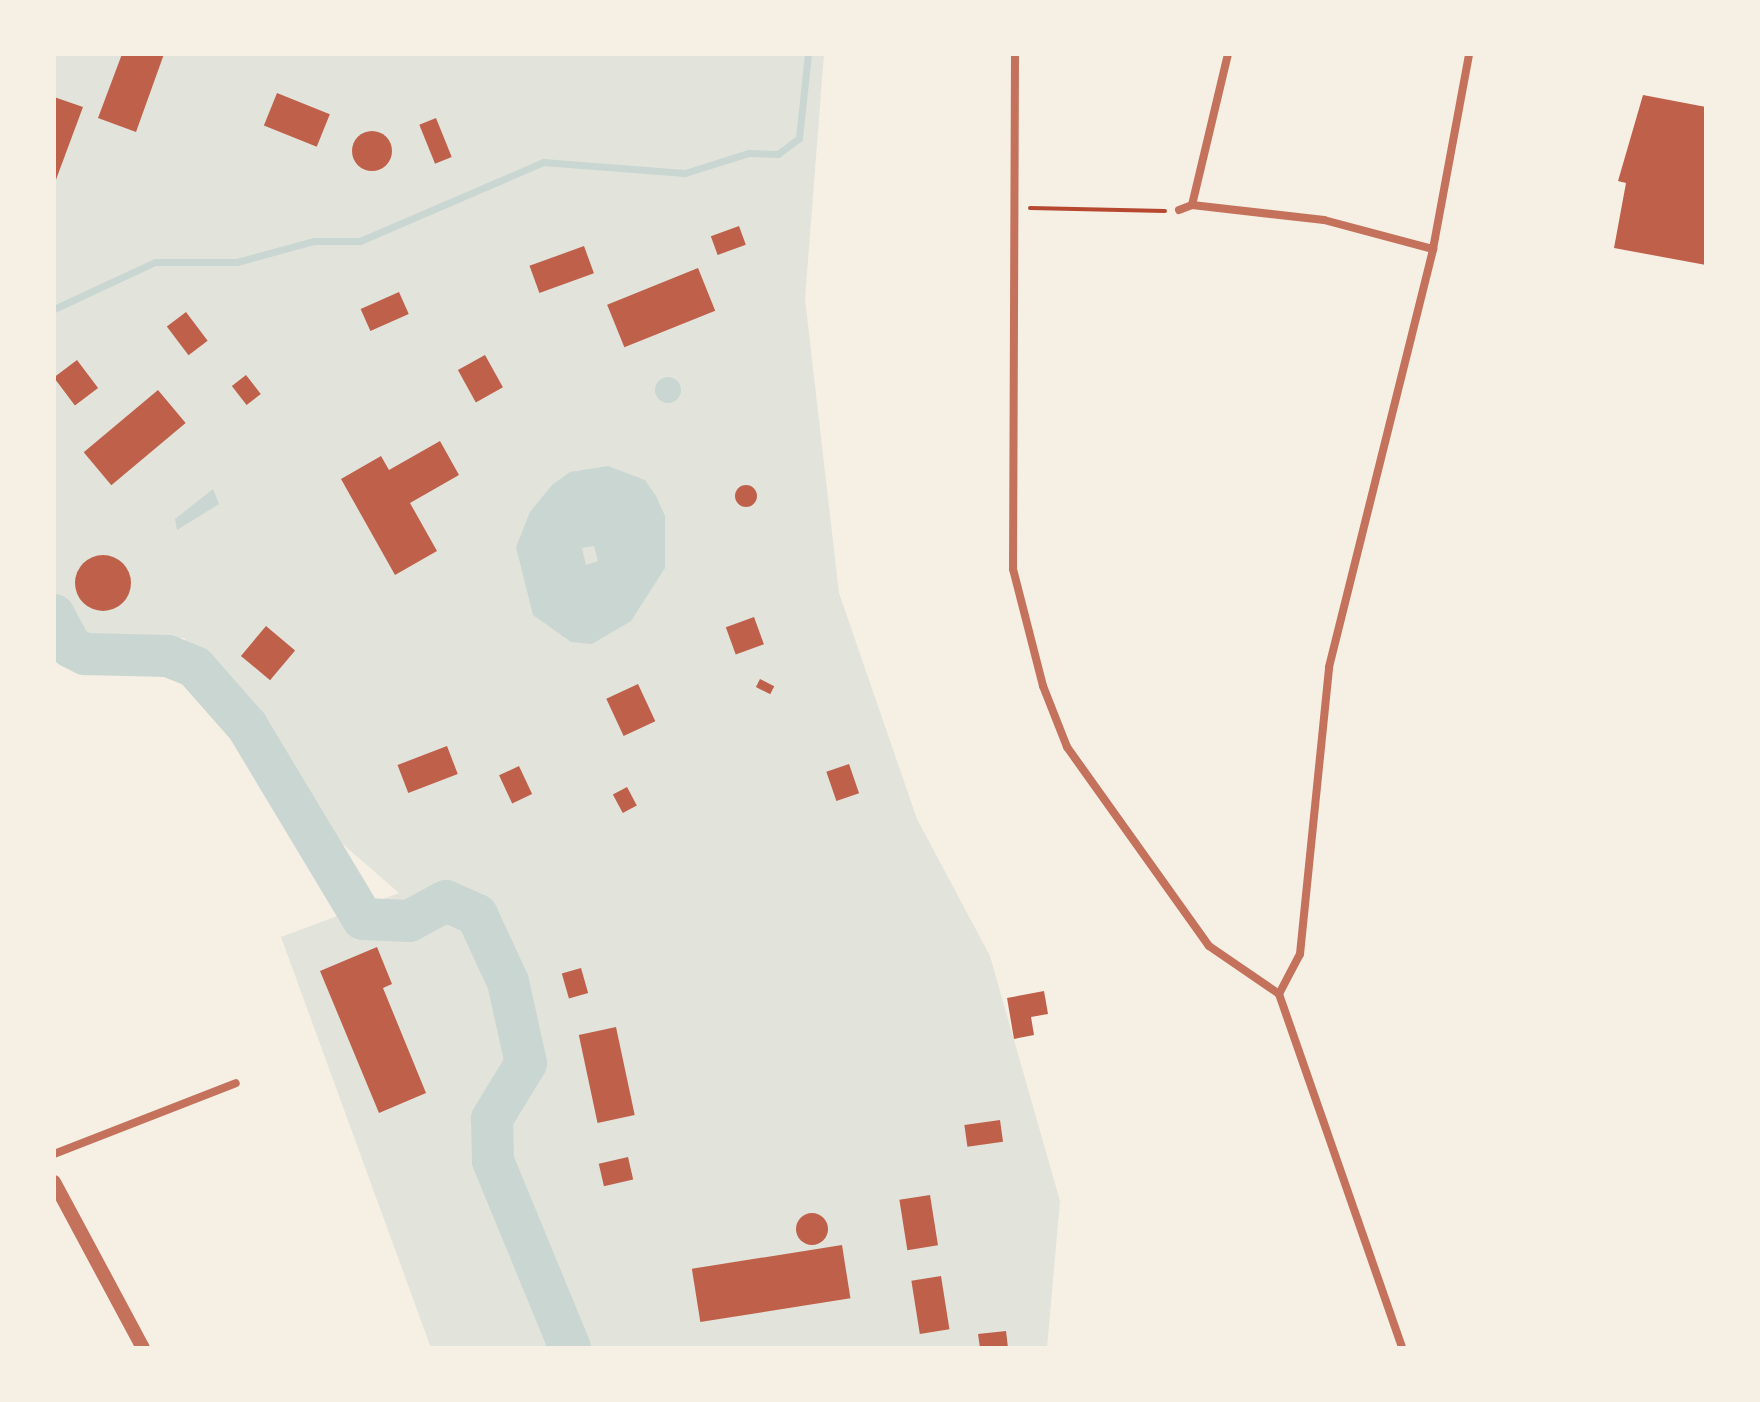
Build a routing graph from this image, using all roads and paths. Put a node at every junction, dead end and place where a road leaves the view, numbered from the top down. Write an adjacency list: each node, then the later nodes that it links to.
1 (1015, 54): 5 (street)
2 (1228, 54): 4 (street)
3 (1469, 54): 7 (street)
4 (1192, 205): 6 (street); 7 (street)
5 (1015, 207): 6 (path); 8 (street)
6 (1179, 210)
7 (1433, 249): 8 (street)
8 (1279, 994): 13 (street)
9 (236, 1083): 10 (street)
10 (54, 1154)
11 (54, 1182): 12 (street)
12 (143, 1348)
13 (1402, 1348)

